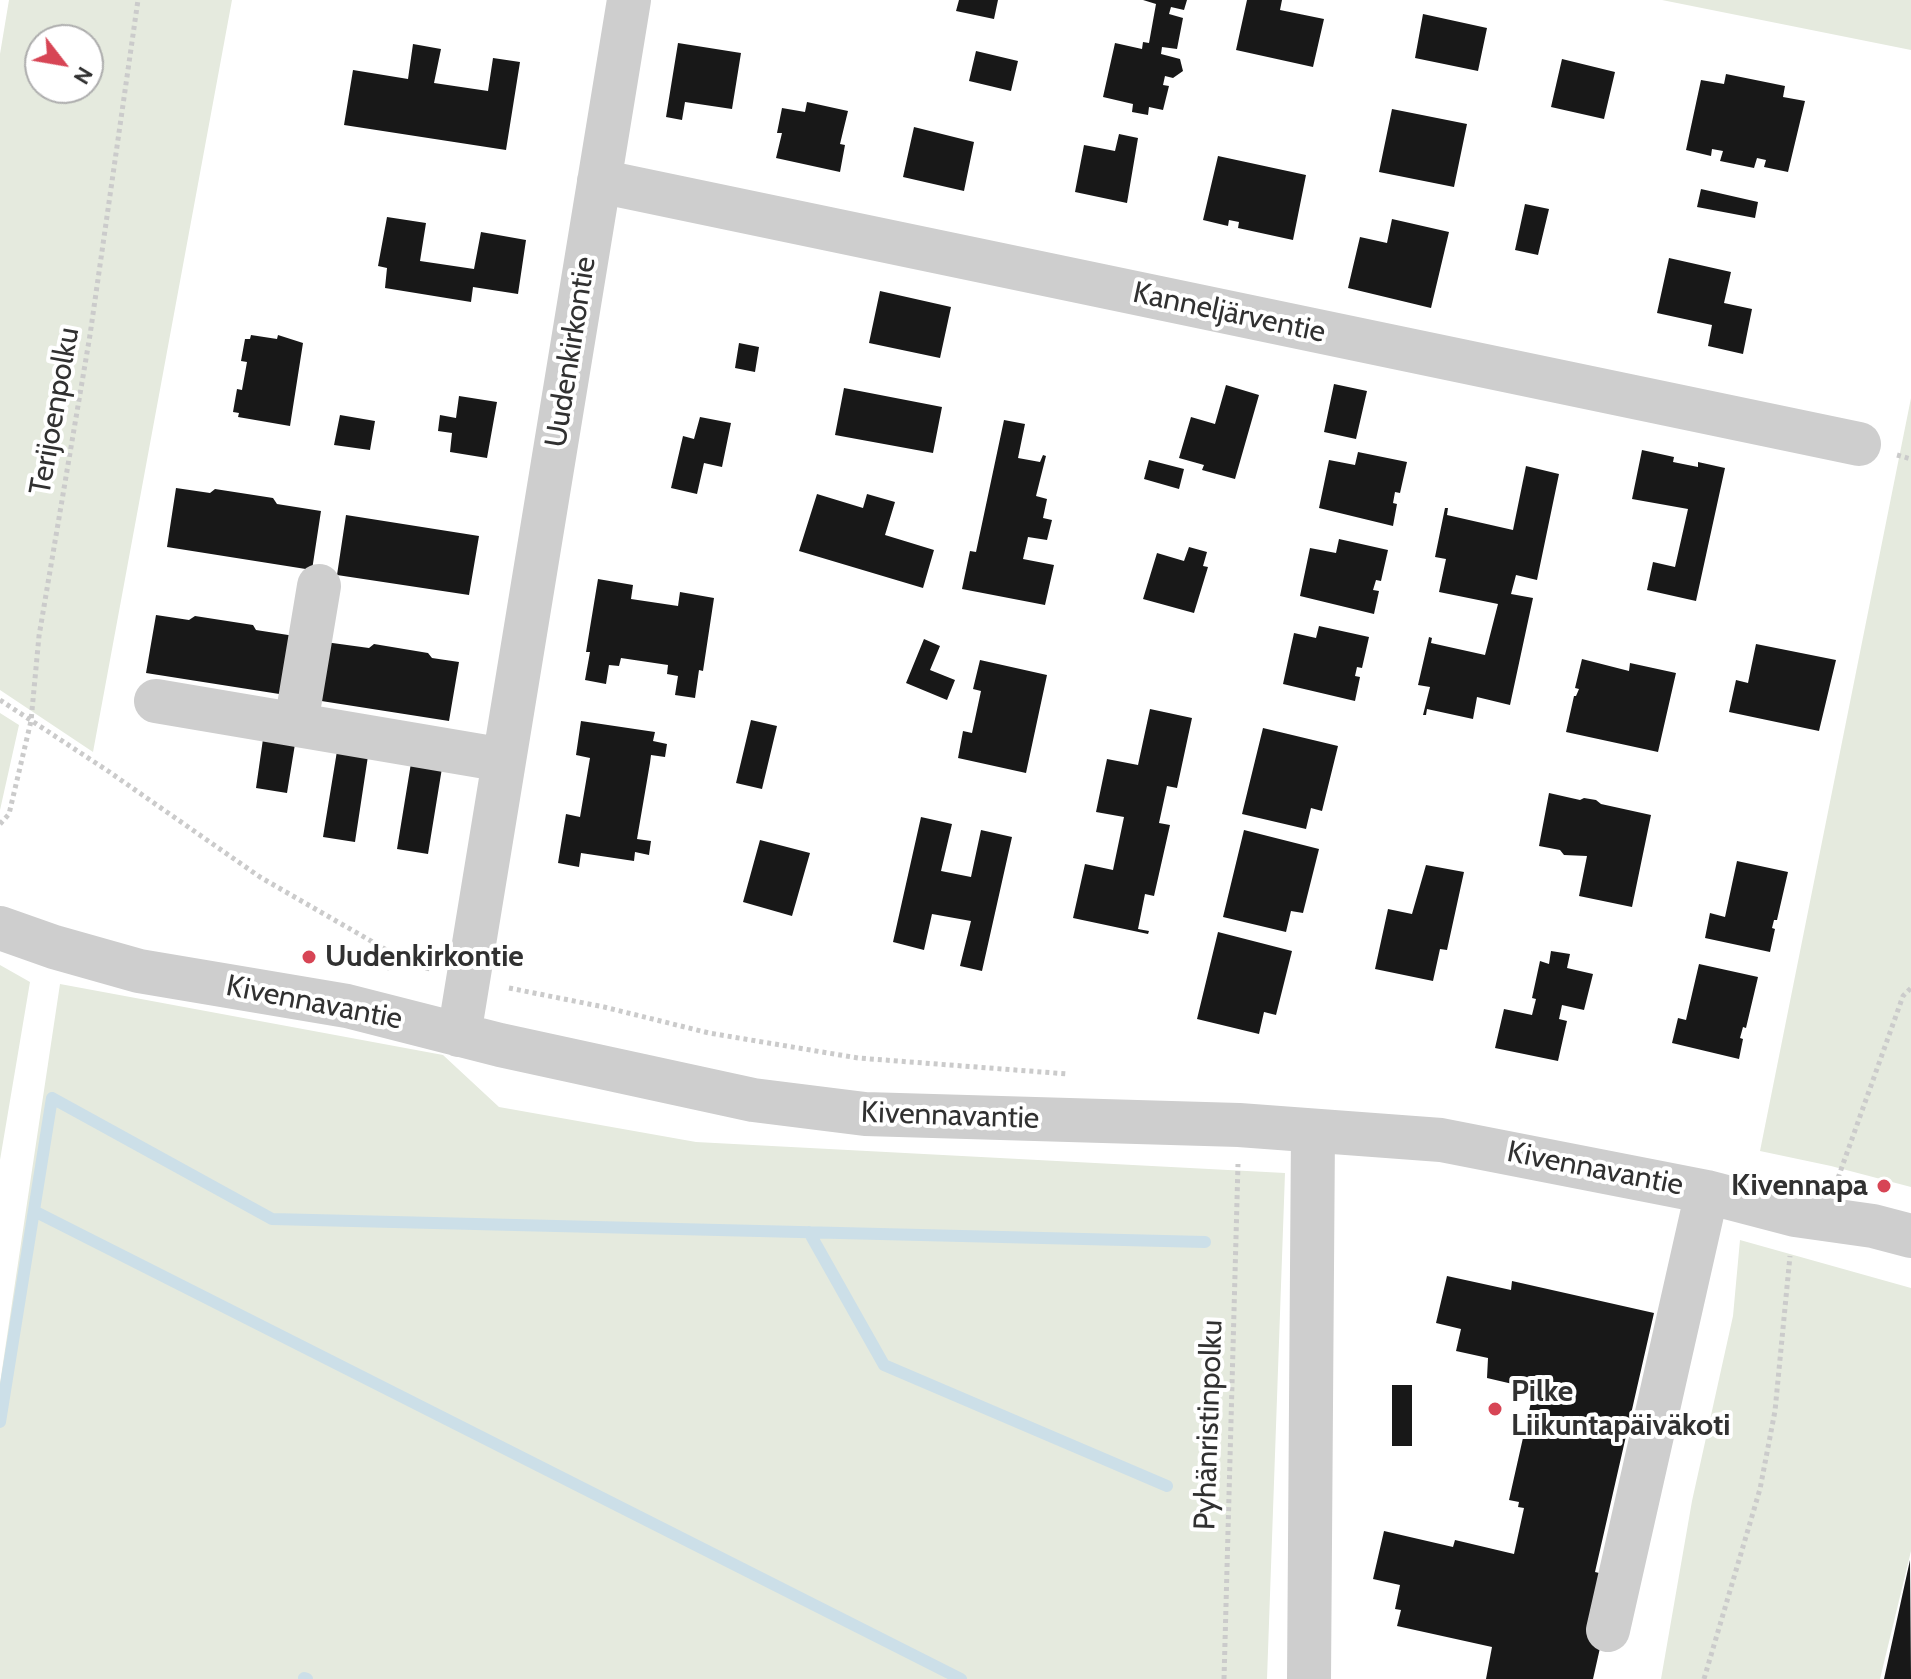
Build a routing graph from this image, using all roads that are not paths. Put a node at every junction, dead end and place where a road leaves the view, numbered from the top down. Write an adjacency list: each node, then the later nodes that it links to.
1 (629, 0): 2 (street, Uudenkirkontie)
2 (599, 181): 3 (street, Kanneljärventie); 7 (street, Uudenkirkontie)
3 (1859, 444)
4 (319, 586): 6 (street)
5 (156, 701): 6 (street)
6 (296, 724): 7 (street)
7 (504, 760): 9 (street, Uudenkirkontie)
8 (0, 928): 9 (street, Kivennavantie)
9 (459, 1035): 10 (street, Kivennavantie)
10 (1313, 1131): 11 (street, Kivennavantie); 14 (street)
11 (1707, 1192): 12 (street, Kivennavantie); 13 (street)
12 (1911, 1236)
13 (1608, 1630)
14 (1309, 1679)

